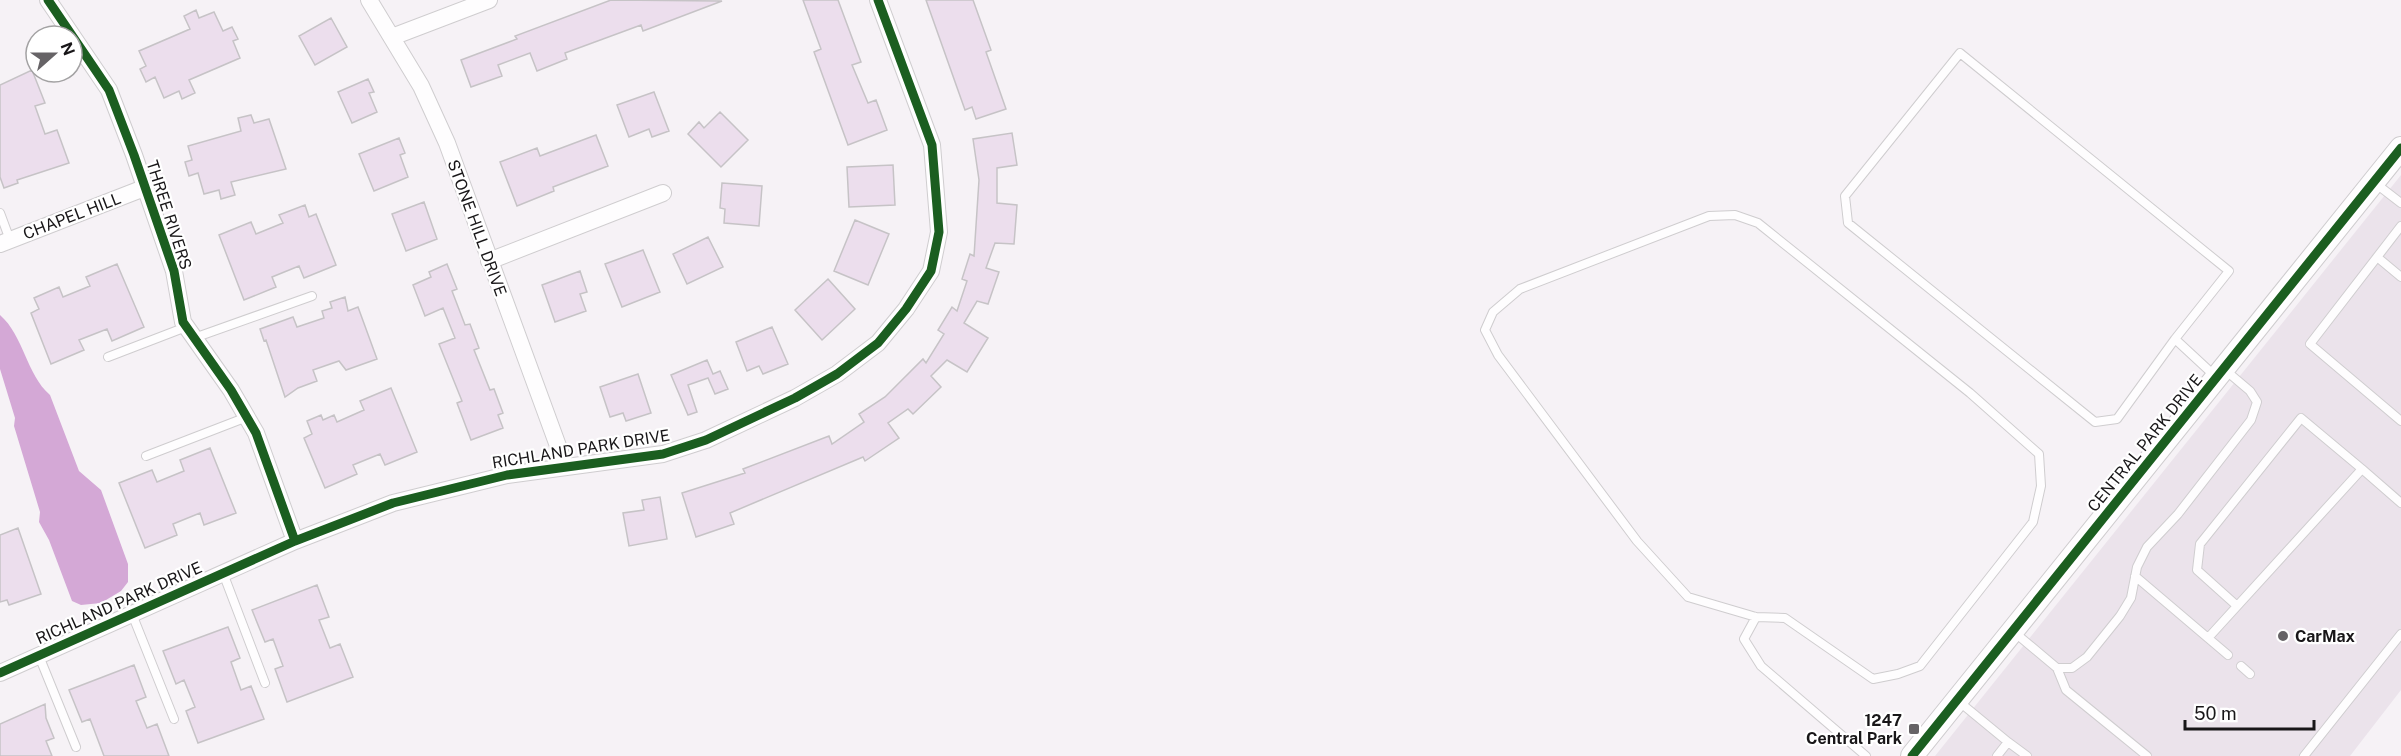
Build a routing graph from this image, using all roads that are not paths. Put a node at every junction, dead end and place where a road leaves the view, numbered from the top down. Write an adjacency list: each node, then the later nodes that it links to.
1 (48, 0): 8 (street, THREE RIVERS)
2 (369, 0): 5 (street, STONE HILL DRIVE)
3 (489, 0): 5 (street)
4 (878, 0): 25 (street, RICHLAND PARK DRIVE)
5 (392, 38): 15 (street, STONE HILL DRIVE)
6 (2401, 148): 7 (street, CENTRAL PARK DRIVE)
7 (2373, 182): 10 (lane); 21 (street, CENTRAL PARK DRIVE)
8 (144, 188): 13 (street, CHAPEL HILL); 18 (street, THREE RIVERS)
9 (663, 193): 15 (street)
10 (2401, 203)
11 (0, 213): 13 (lane)
12 (2401, 226): 14 (lane)
13 (5, 242)
14 (2377, 257): 16 (lane); 23 (lane)
15 (489, 261): 25 (street, STONE HILL DRIVE)
16 (2401, 277)
17 (312, 296): 18 (lane)
18 (190, 332): 20 (lane); 22 (street, THREE RIVERS)
19 (2175, 339): 19 (lane); 21 (lane)
20 (108, 357)
21 (2220, 373): 30 (lane); 34 (street, CENTRAL PARK DRIVE)
22 (247, 417): 24 (lane); 28 (street, THREE RIVERS)
23 (2401, 421)
24 (146, 456)
25 (565, 465): 28 (street, RICHLAND PARK DRIVE)
26 (2362, 468): 27 (lane); 31 (lane); 31 (lane)
27 (2401, 502)
28 (295, 541): 29 (street, RICHLAND PARK DRIVE)
29 (223, 573): 32 (street, RICHLAND PARK DRIVE); 43 (lane)
30 (2135, 576): 36 (lane); 40 (lane)
31 (2236, 605): 36 (lane)
32 (132, 614): 38 (street, RICHLAND PARK DRIVE); 45 (lane)
33 (1756, 617): 33 (lane); 48 (lane)
34 (2013, 631): 40 (lane); 44 (street, CENTRAL PARK DRIVE)
35 (2401, 634): 53 (lane)
36 (2208, 638): 37 (lane)
37 (2228, 655)
38 (39, 656): 41 (street, RICHLAND PARK DRIVE); 47 (lane)
39 (2241, 666): 42 (lane)
40 (2057, 668): 52 (lane)
41 (0, 673)
42 (2250, 674)
43 (265, 683)
44 (1957, 700): 46 (lane); 49 (street, CENTRAL PARK DRIVE)
45 (174, 719)
46 (2008, 742): 50 (lane); 51 (lane)
47 (76, 747)
48 (1866, 756)
49 (1912, 756)
50 (1997, 756)
51 (2027, 756)
52 (2147, 756)
53 (2304, 756)

